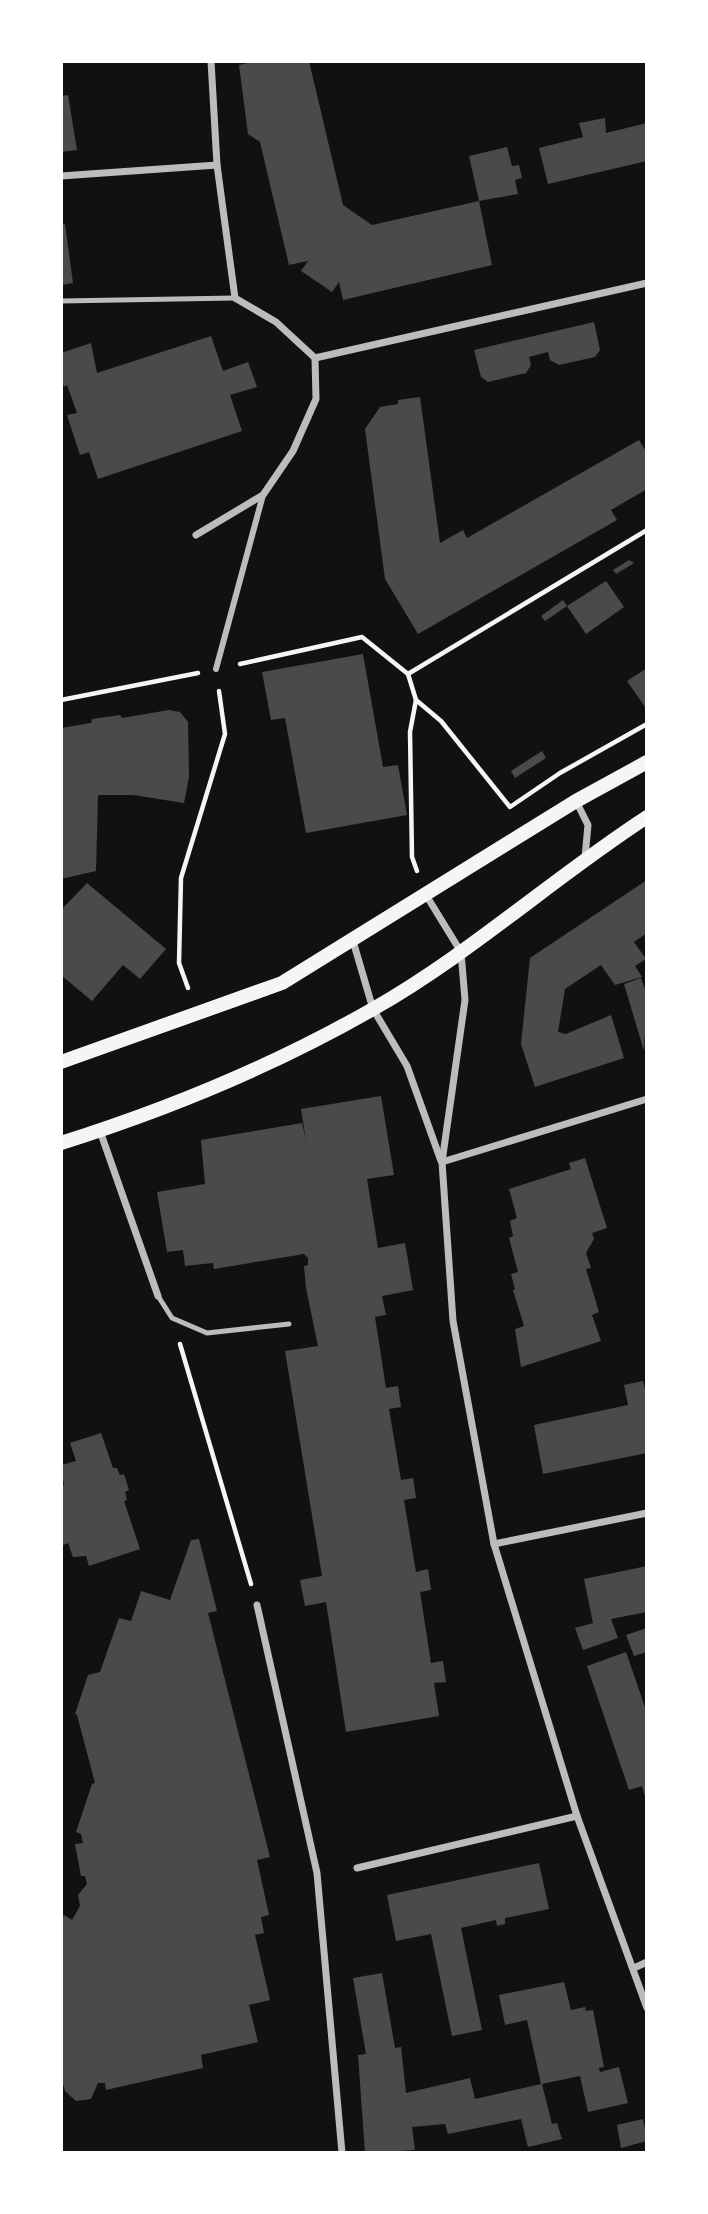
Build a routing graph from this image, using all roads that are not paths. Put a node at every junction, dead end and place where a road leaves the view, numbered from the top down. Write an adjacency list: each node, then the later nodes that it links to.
1 (211, 61): 2 (street)
2 (217, 165): 3 (street); 5 (street)
3 (61, 176)
4 (647, 283): 7 (street)
5 (235, 298): 6 (lane); 7 (street)
6 (61, 301)
7 (315, 358): 8 (street)
8 (263, 495): 9 (street); 10 (street)
9 (196, 535)
10 (216, 669)
11 (647, 762): 12 (main road)
12 (576, 801): 14 (street); 15 (main road)
13 (647, 817): 14 (main road)
14 (585, 857): 17 (main road)
15 (426, 895): 16 (main road); 17 (street)
16 (353, 941): 18 (street); 19 (main road)
17 (461, 952): 18 (main road); 23 (street)
18 (373, 1009): 21 (main road); 23 (street)
19 (61, 1062)
20 (647, 1099): 23 (street)
21 (100, 1131): 22 (main road); 24 (street)
22 (61, 1143)
23 (442, 1161): 27 (street)
24 (158, 1296): 25 (lane)
25 (289, 1324)
26 (647, 1513): 27 (street)
27 (494, 1544): 29 (street)
28 (257, 1605): 34 (street)
29 (577, 1816): 30 (street); 32 (street)
30 (357, 1868)
31 (647, 1962): 32 (street)
32 (634, 1968): 33 (street)
33 (647, 2008)
34 (342, 2153)

